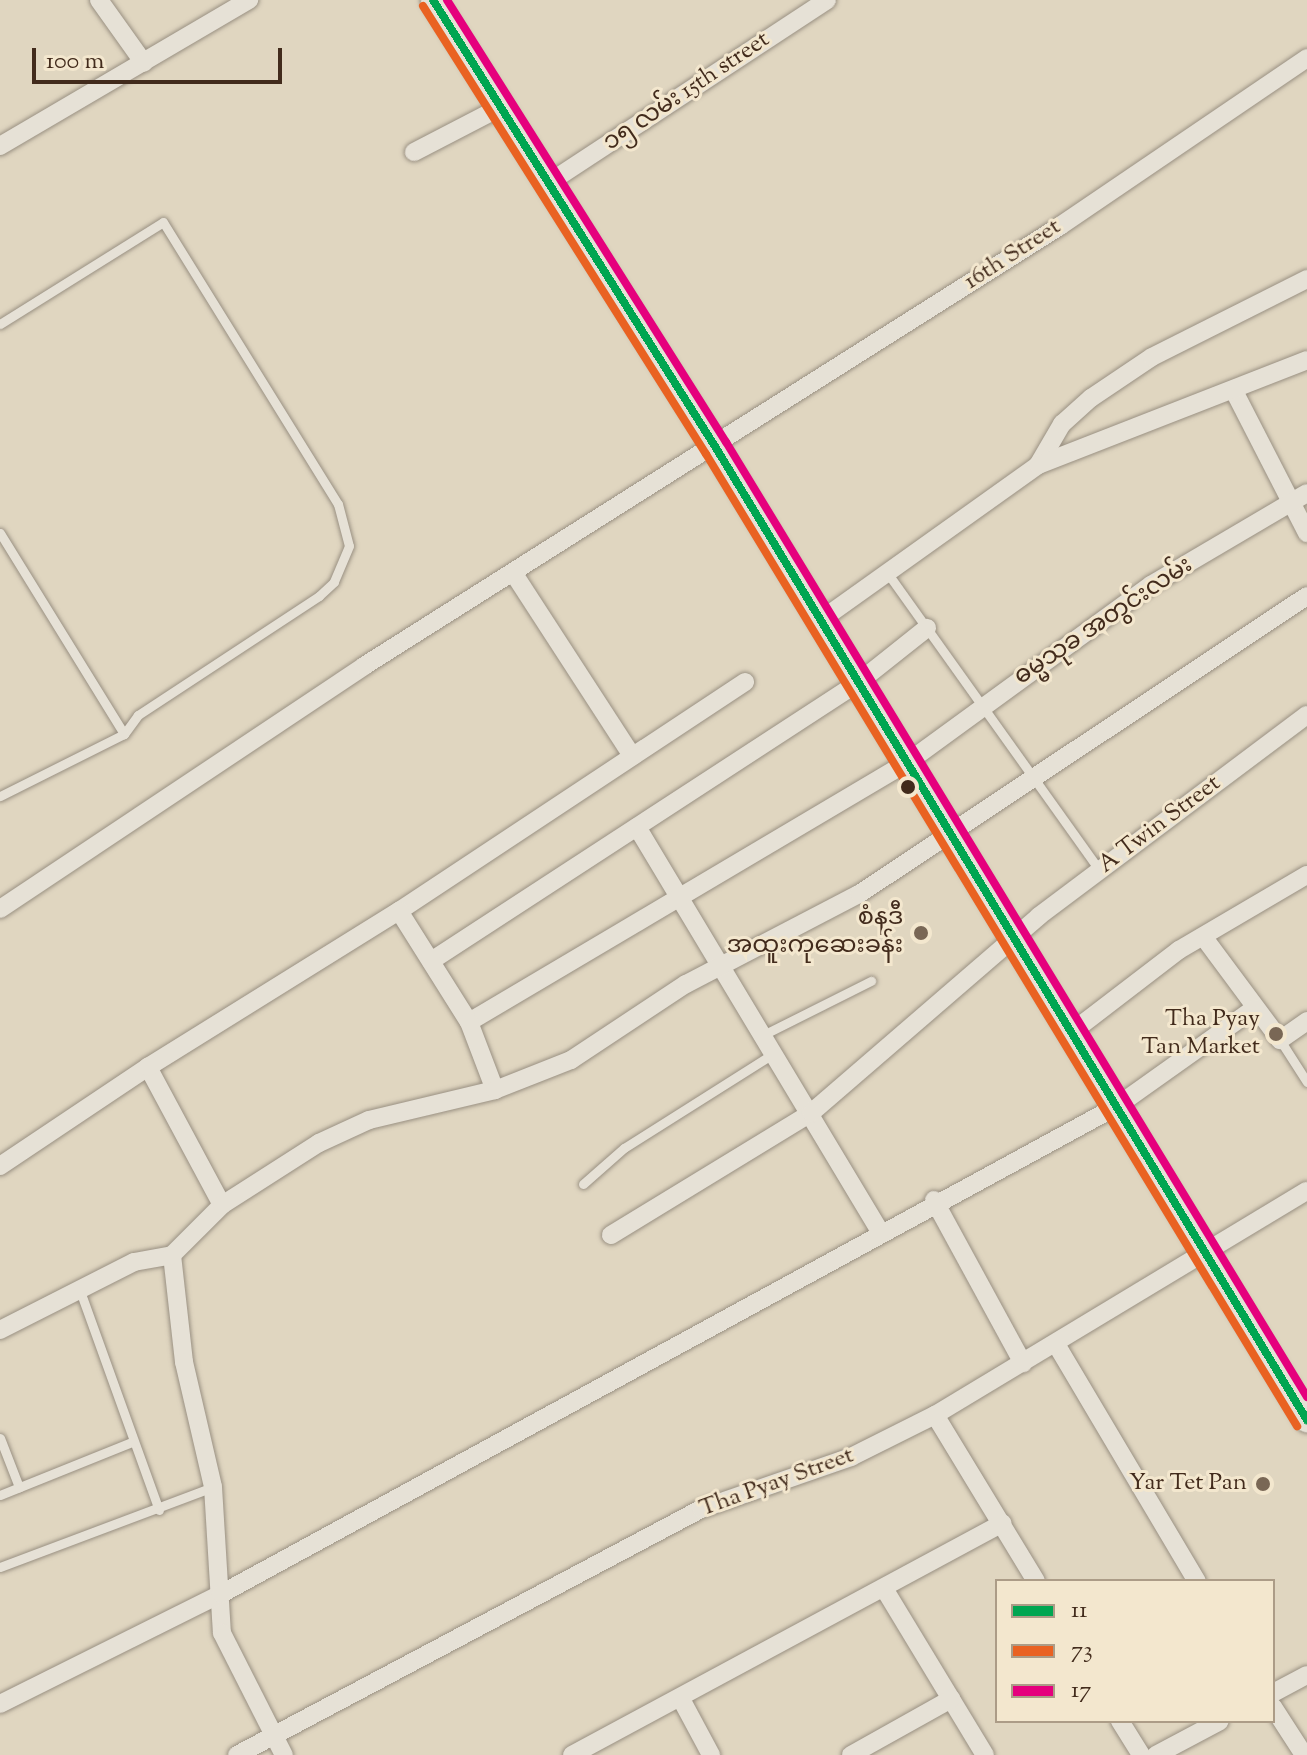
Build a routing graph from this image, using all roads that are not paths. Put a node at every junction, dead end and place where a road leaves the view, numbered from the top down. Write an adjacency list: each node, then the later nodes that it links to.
1 (99, 0): 6 (street)
2 (249, 0): 6 (street)
3 (433, 0): 7 (main road)
4 (827, 0): 10 (street, ၁၅ လမ်း 15th street)
5 (1307, 58): 15 (street, 16th Street)
6 (144, 63): 8 (street)
7 (499, 108): 9 (street); 10 (main road)
8 (0, 146)
9 (414, 152)
10 (547, 184): 15 (main road)
11 (1307, 279): 16 (street)
12 (0, 324): 29 (lane)
13 (1307, 360): 14 (street)
14 (1234, 391): 16 (street); 17 (street)
15 (716, 448): 21 (street, 16th Street); 23 (main road)
16 (1038, 465): 20 (street)
17 (1299, 498): 19 (street); 27 (street, ဓမ္မသုခ အတွင်းလမ်း)
18 (0, 533): 29 (lane)
19 (1307, 533)
20 (886, 571): 23 (street); 24 (lane)
21 (514, 574): 30 (street); 39 (street, 16th Street)
22 (1307, 596): 32 (street)
23 (821, 620): 26 (main road)
24 (927, 628): 26 (street); 27 (lane)
25 (745, 682): 30 (street)
26 (859, 682): 31 (main road); 34 (street)
27 (983, 706): 31 (street, ဓမ္မသုခ အတွင်းလမ်း); 32 (lane)
28 (1307, 715): 36 (street, A Twin Street)
29 (124, 734): 33 (lane)
30 (632, 756): 40 (street)
31 (908, 762): 35 (main road); 38 (street, ဓမ္မသုခ အတွင်းလမ်း)
32 (1031, 779): 35 (street); 36 (lane)
33 (0, 796)
34 (637, 827): 38 (street); 43 (street)
35 (952, 835): 41 (main road); 44 (street)
36 (1099, 870): 41 (street, A Twin Street)
37 (1307, 875): 42 (street)
38 (679, 904): 44 (street); 48 (street, ဓမ္မသုခ အတွင်းလမ်း)
39 (0, 909)
40 (399, 911): 43 (street); 53 (street)
41 (1014, 936): 49 (main road); 57 (street, A Twin Street)
42 (1205, 939): 46 (street); 49 (street)
43 (431, 961): 48 (street)
44 (719, 965): 50 (street); 55 (street)
45 (871, 981): 50 (lane)
46 (1255, 1008): 51 (street); 56 (street)
47 (1307, 1021): 51 (street)
48 (469, 1022): 55 (street)
49 (1072, 1032): 56 (main road)
50 (763, 1035): 52 (street)
51 (1280, 1040): 54 (lane)
52 (774, 1053): 57 (street); 59 (lane)
53 (148, 1067): 58 (street); 62 (street)
54 (1307, 1082)
55 (495, 1090): 62 (street)
56 (1117, 1106): 61 (street); 65 (main road)
57 (811, 1113): 63 (street); 64 (street, A Twin Street)
58 (0, 1166)
59 (583, 1184)
60 (1307, 1191): 65 (street, Tha Pyay Street)
61 (934, 1200): 63 (street); 70 (street)
62 (222, 1205): 66 (street)
63 (880, 1232): 84 (street)
64 (611, 1235)
65 (1206, 1252): 69 (street, Tha Pyay Street); 72 (main road)
66 (172, 1255): 67 (street); 76 (street)
67 (79, 1288): 68 (street); 74 (lane)
68 (0, 1330)
69 (1056, 1344): 70 (street, Tha Pyay Street); 82 (street)
70 (1023, 1363): 71 (street, Tha Pyay Street)
71 (935, 1415): 79 (street); 93 (street, Tha Pyay Street)
72 (1307, 1420)
73 (0, 1438): 75 (lane)
74 (134, 1441): 75 (lane); 78 (lane)
75 (19, 1487): 77 (lane)
76 (213, 1487): 78 (lane); 84 (street)
77 (0, 1495)
78 (159, 1510): 80 (lane)
79 (1002, 1523): 81 (street); 83 (street)
80 (0, 1567)
81 (1035, 1579)
82 (1196, 1579)
83 (885, 1590): 87 (street); 88 (street)
84 (221, 1594): 89 (street); 93 (street)
85 (1307, 1675): 86 (street)
86 (1275, 1692)
87 (681, 1699): 96 (street); 97 (street)
88 (951, 1699): 98 (street); 99 (street)
89 (0, 1704)
90 (1275, 1710): 102 (street)
91 (1121, 1723): 100 (street)
92 (1216, 1723): 101 (street)
93 (275, 1734): 94 (street, Tha Pyay Street); 95 (street)
94 (237, 1755)
95 (284, 1755)
96 (572, 1755)
97 (711, 1755)
98 (851, 1755)
99 (985, 1755)
100 (1141, 1755)
101 (1156, 1755)
102 (1304, 1755)

